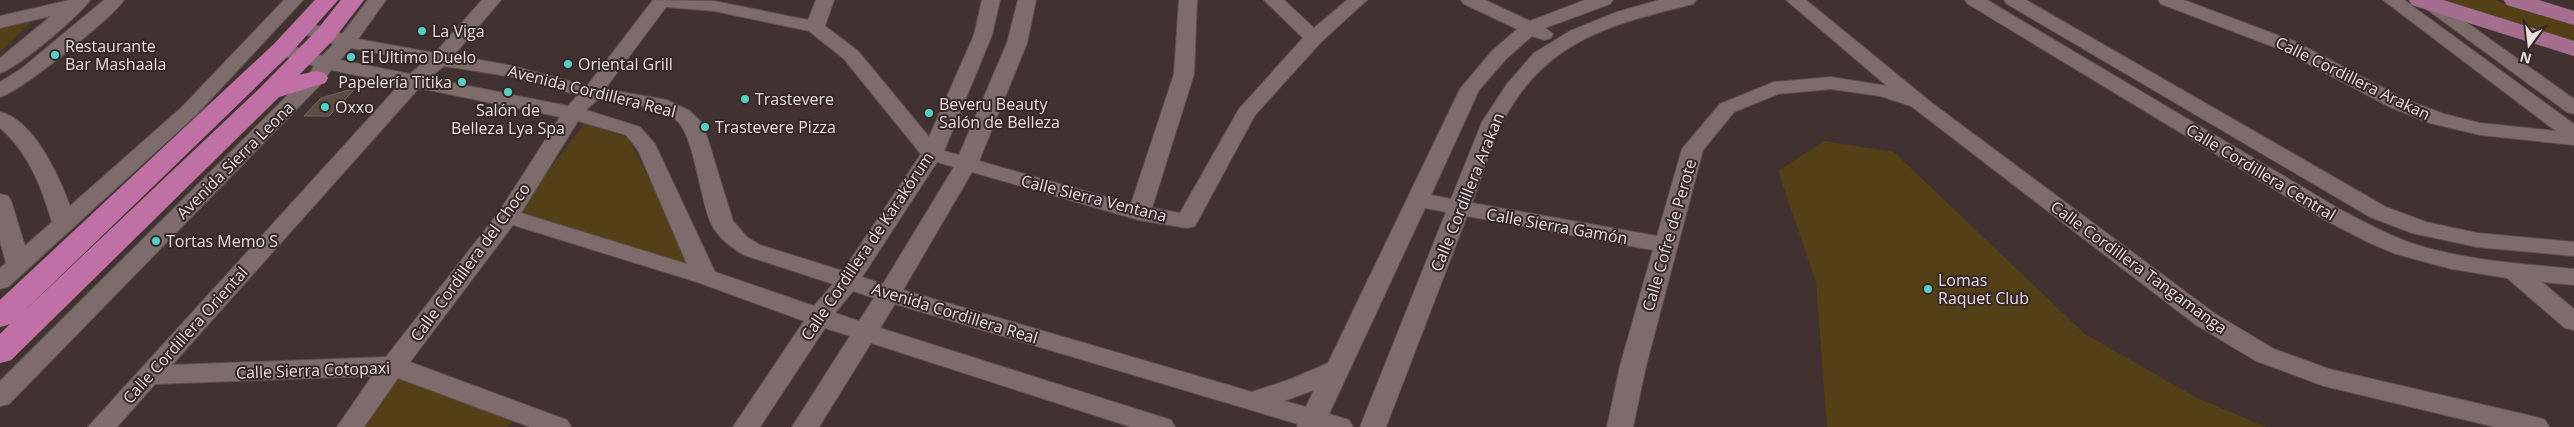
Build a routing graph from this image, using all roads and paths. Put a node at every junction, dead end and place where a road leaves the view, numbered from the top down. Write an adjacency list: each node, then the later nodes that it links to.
1 (37, 0): 27 (street)
2 (115, 0): 39 (street)
3 (294, 0): 54 (street)
4 (327, 0): 34 (highway, Avenida Sierra Leona)
5 (337, 0): 34 (highway)
6 (353, 0): 34 (highway, Avenida Sierra Leona)
7 (377, 0): 34 (street, Avenida Sierra Leona)
8 (492, 0): 36 (street, Calle Cordillera Oriental)
9 (662, 0): 30 (street); 40 (street, Calle Cordillera del Choco)
10 (825, 0): 30 (street)
11 (991, 0): 47 (street, Calle Cordillera de Karakórum)
12 (1027, 0): 48 (street)
13 (1188, 0): 52 (street)
14 (1273, 0): 32 (street)
15 (1358, 0): 32 (street, Calle Sierra Ventana)
16 (1470, 0): 31 (street)
17 (1604, 0): 31 (street)
18 (1686, 0): 33 (street, Calle Cordillera Arakan)
19 (1795, 0): 41 (street, Calle Cordillera Tangamanga)
20 (1974, 0): 59 (street, Calle Cordillera Central)
21 (2013, 0): 55 (street, Calle Cordillera Central)
22 (2167, 0): 46 (street, Calle Cordillera Arakan)
23 (2392, 0): 45 (street)
24 (2515, 0): 28 (main road)
25 (2423, 1): 35 (main road); 42 (street)
26 (84, 2): 29 (street); 37 (street)
27 (0, 10)
28 (2574, 18)
29 (0, 22)
30 (815, 27): 47 (street)
31 (1532, 28): 33 (street); 49 (street)
32 (1314, 38): 52 (street, Calle Sierra Ventana)
33 (1562, 42): 51 (street, Calle Cordillera Arakan)
34 (314, 47): 36 (street, Avenida Cordillera Real); 38 (street, Avenida Cordillera Real); 66 (highway, Avenida Sierra Leona); 69 (highway, Avenida Sierra Leona); 73 (street, Avenida Sierra Leona)
35 (2574, 49)
36 (440, 59): 38 (street, Calle Cordillera Oriental); 40 (street, Avenida Cordillera Real)
37 (0, 67)
38 (415, 80): 43 (street, Avenida Cordillera Real); 72 (street, Calle Cordillera Oriental)
39 (0, 91)
40 (592, 93): 43 (street, Calle Cordillera del Choco); 63 (street, Avenida Cordillera Real)
41 (1925, 107): 56 (street, Calle Cofre de Perote); 86 (street, Calle Cordillera Tangamanga)
42 (2574, 108)
43 (572, 113): 53 (street, Calle Cordillera del Choco); 60 (street, Avenida Cordillera Real)
44 (0, 118): 54 (street)
45 (2574, 134)
46 (2574, 139)
47 (932, 154): 48 (street, Calle Sierra Ventana); 63 (street, Calle Cordillera de Karakórum)
48 (966, 165): 52 (street, Calle Sierra Ventana); 64 (street)
49 (1419, 200): 51 (street, Calle Sierra Gamón); 71 (street)
50 (0, 201): 58 (street)
51 (1460, 209): 56 (street, Calle Sierra Gamón); 84 (street, Calle Cordillera Arakan)
52 (1139, 213)
53 (508, 216): 60 (street); 70 (street, Calle Cordillera del Choco)
54 (64, 223): 58 (street)
55 (2477, 240): 57 (street, Calle Cordillera Central); 59 (street)
56 (1666, 245): 85 (street, Calle Cofre de Perote)
57 (2574, 249)
58 (18, 264): 62 (street)
59 (2516, 272): 61 (street, Calle Cordillera Central); 67 (street)
60 (705, 277): 65 (street)
61 (2574, 277)
62 (0, 281)
63 (848, 281): 64 (street, Avenida Cordillera Real); 65 (street, Calle Cordillera de Karakórum)
64 (889, 294): 68 (street); 74 (street, Avenida Cordillera Real)
65 (819, 316): 68 (street); 80 (street, Calle Cordillera de Karakórum)
66 (0, 317)
67 (2574, 322)
68 (866, 331): 81 (street); 82 (street)
69 (0, 352)
70 (393, 366): 72 (street, Calle Sierra Cotopaxi); 75 (street, Calle Sierra Cotopaxi); 78 (street, Calle Cordillera del Choco)
71 (1337, 369): 74 (street); 76 (street)
72 (148, 375): 77 (street, Calle Cordillera Oriental)
73 (0, 397)
74 (1253, 401): 76 (street, Avenida Cordillera Real)
75 (529, 422): 79 (street, Calle Sierra Cotopaxi)
76 (1312, 423): 83 (street, Avenida Cordillera Real)
77 (101, 427)
78 (350, 427)
79 (558, 427)
80 (746, 427)
81 (805, 427)
82 (1162, 427)
83 (1340, 427)
84 (1373, 427)
85 (1620, 427)
86 (2536, 427)

